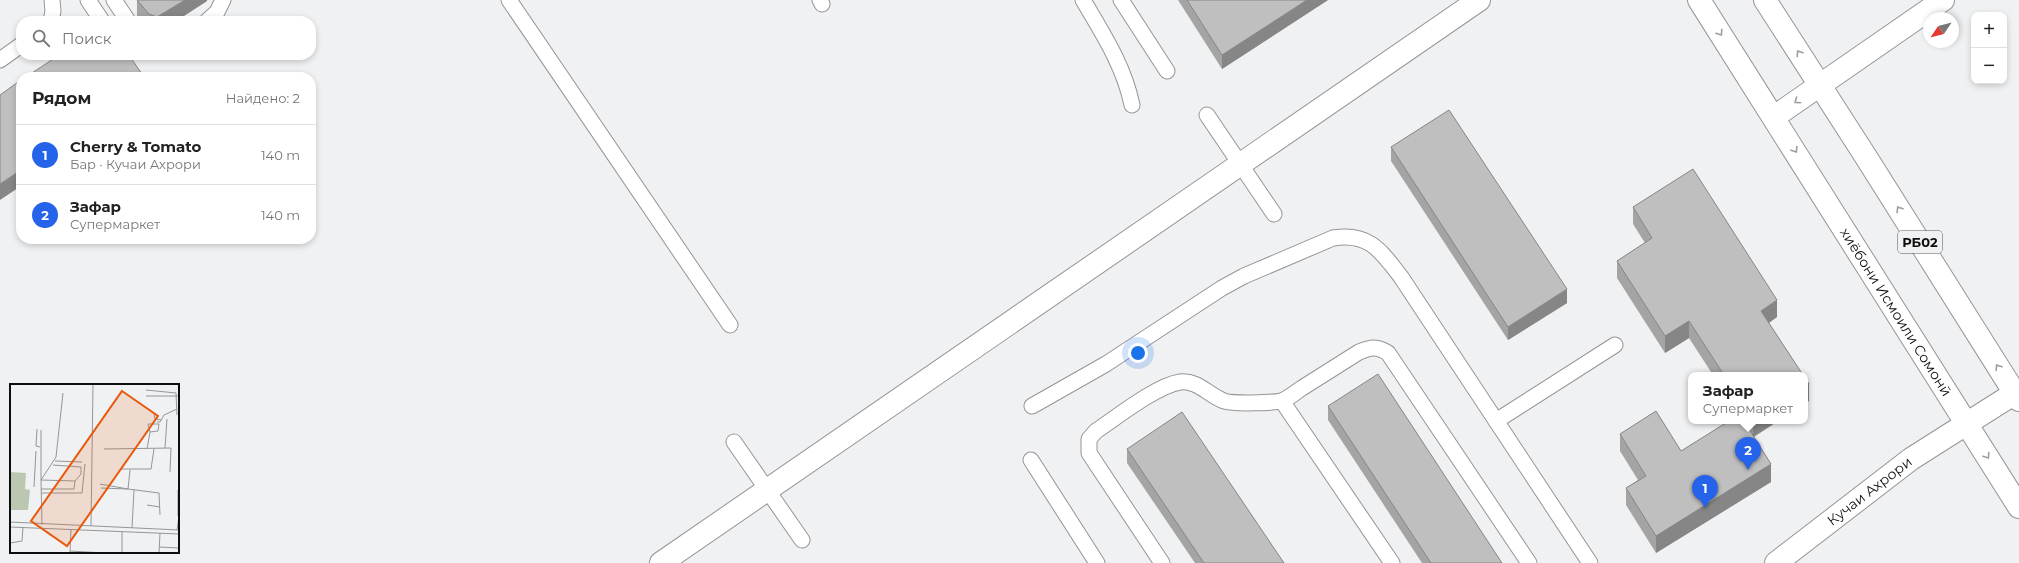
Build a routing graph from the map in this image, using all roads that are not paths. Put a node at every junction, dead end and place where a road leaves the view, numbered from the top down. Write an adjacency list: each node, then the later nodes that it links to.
1 (52, 0): 12 (lane)
2 (88, 0): 13 (lane)
3 (114, 0): 14 (lane)
4 (223, 0): 15 (lane)
5 (509, 0): 25 (lane)
6 (1083, 0): 20 (lane)
7 (1121, 0): 18 (lane)
8 (1479, 0): 23 (main road)
9 (1699, 0): 22 (main road, хиёбони Исмоили Сомонӣ, one-way to 22)
10 (1765, 0): 19 (main road, РБ02, one-way to 10)
11 (1943, 0): 19 (main road)
12 (52, 16)
13 (99, 16)
14 (125, 16)
15 (213, 16)
16 (16, 49): 17 (lane)
17 (0, 60)
18 (1167, 71)
19 (1820, 86): 22 (main road, one-way to 22); 27 (main road, РБ02, one-way to 19)
20 (1132, 105)
21 (1207, 115): 23 (lane)
22 (1774, 117): 31 (main road, хиёбони Исмоили Сомонӣ, one-way to 31)
23 (1240, 164): 24 (lane); 34 (main road)
24 (1274, 214)
25 (730, 325)
26 (1615, 345): 30 (lane)
27 (2017, 396): 31 (main road, Кучаи Ахрори)
28 (1282, 401): 39 (lane); 40 (lane); 41 (lane)
29 (1032, 406): 30 (lane)
30 (1496, 421): 42 (lane)
31 (1966, 423): 35 (main road, хиёбони Исмоили Сомонӣ, one-way to 35); 43 (main road, Кучаи Ахрори)
32 (734, 442): 34 (lane)
33 (1031, 460): 38 (lane)
34 (767, 490): 36 (lane); 37 (main road)
35 (2019, 507)
36 (802, 540)
37 (661, 563)
38 (1097, 563)
39 (1162, 563)
40 (1392, 563)
41 (1529, 563)
42 (1590, 563)
43 (1776, 563)

